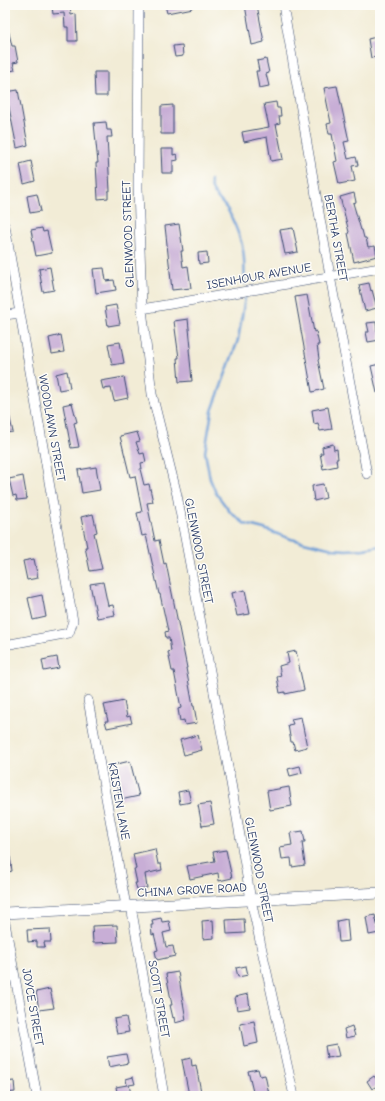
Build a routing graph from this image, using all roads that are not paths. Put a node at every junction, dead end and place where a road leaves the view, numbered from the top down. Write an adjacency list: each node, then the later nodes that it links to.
1 (139, 5): 6 (street, GLENWOOD STREET)
2 (283, 5): 5 (street, BERTHA STREET)
3 (5, 226): 7 (street, WOODLAWN STREET)
4 (380, 268): 5 (street, ISENHOUR AVENUE)
5 (330, 276): 6 (street, ISENHOUR AVENUE); 9 (street, BERTHA STREET)
6 (142, 309): 13 (street, GLENWOOD STREET)
7 (20, 313): 8 (street); 10 (street, WOODLAWN STREET)
8 (5, 316)
9 (367, 474)
10 (5, 645)
11 (88, 700): 14 (street, KRISTEN LANE)
12 (380, 893): 13 (street, CHINA GROVE ROAD)
13 (251, 900): 14 (street, CHINA GROVE ROAD); 19 (street, GLENWOOD STREET)
14 (129, 906): 15 (street, CHINA GROVE ROAD); 18 (street, SCOTT STREET)
15 (5, 913)
16 (5, 923): 17 (street, JOYCE STREET)
17 (37, 1096)
18 (164, 1096)
19 (294, 1096)

